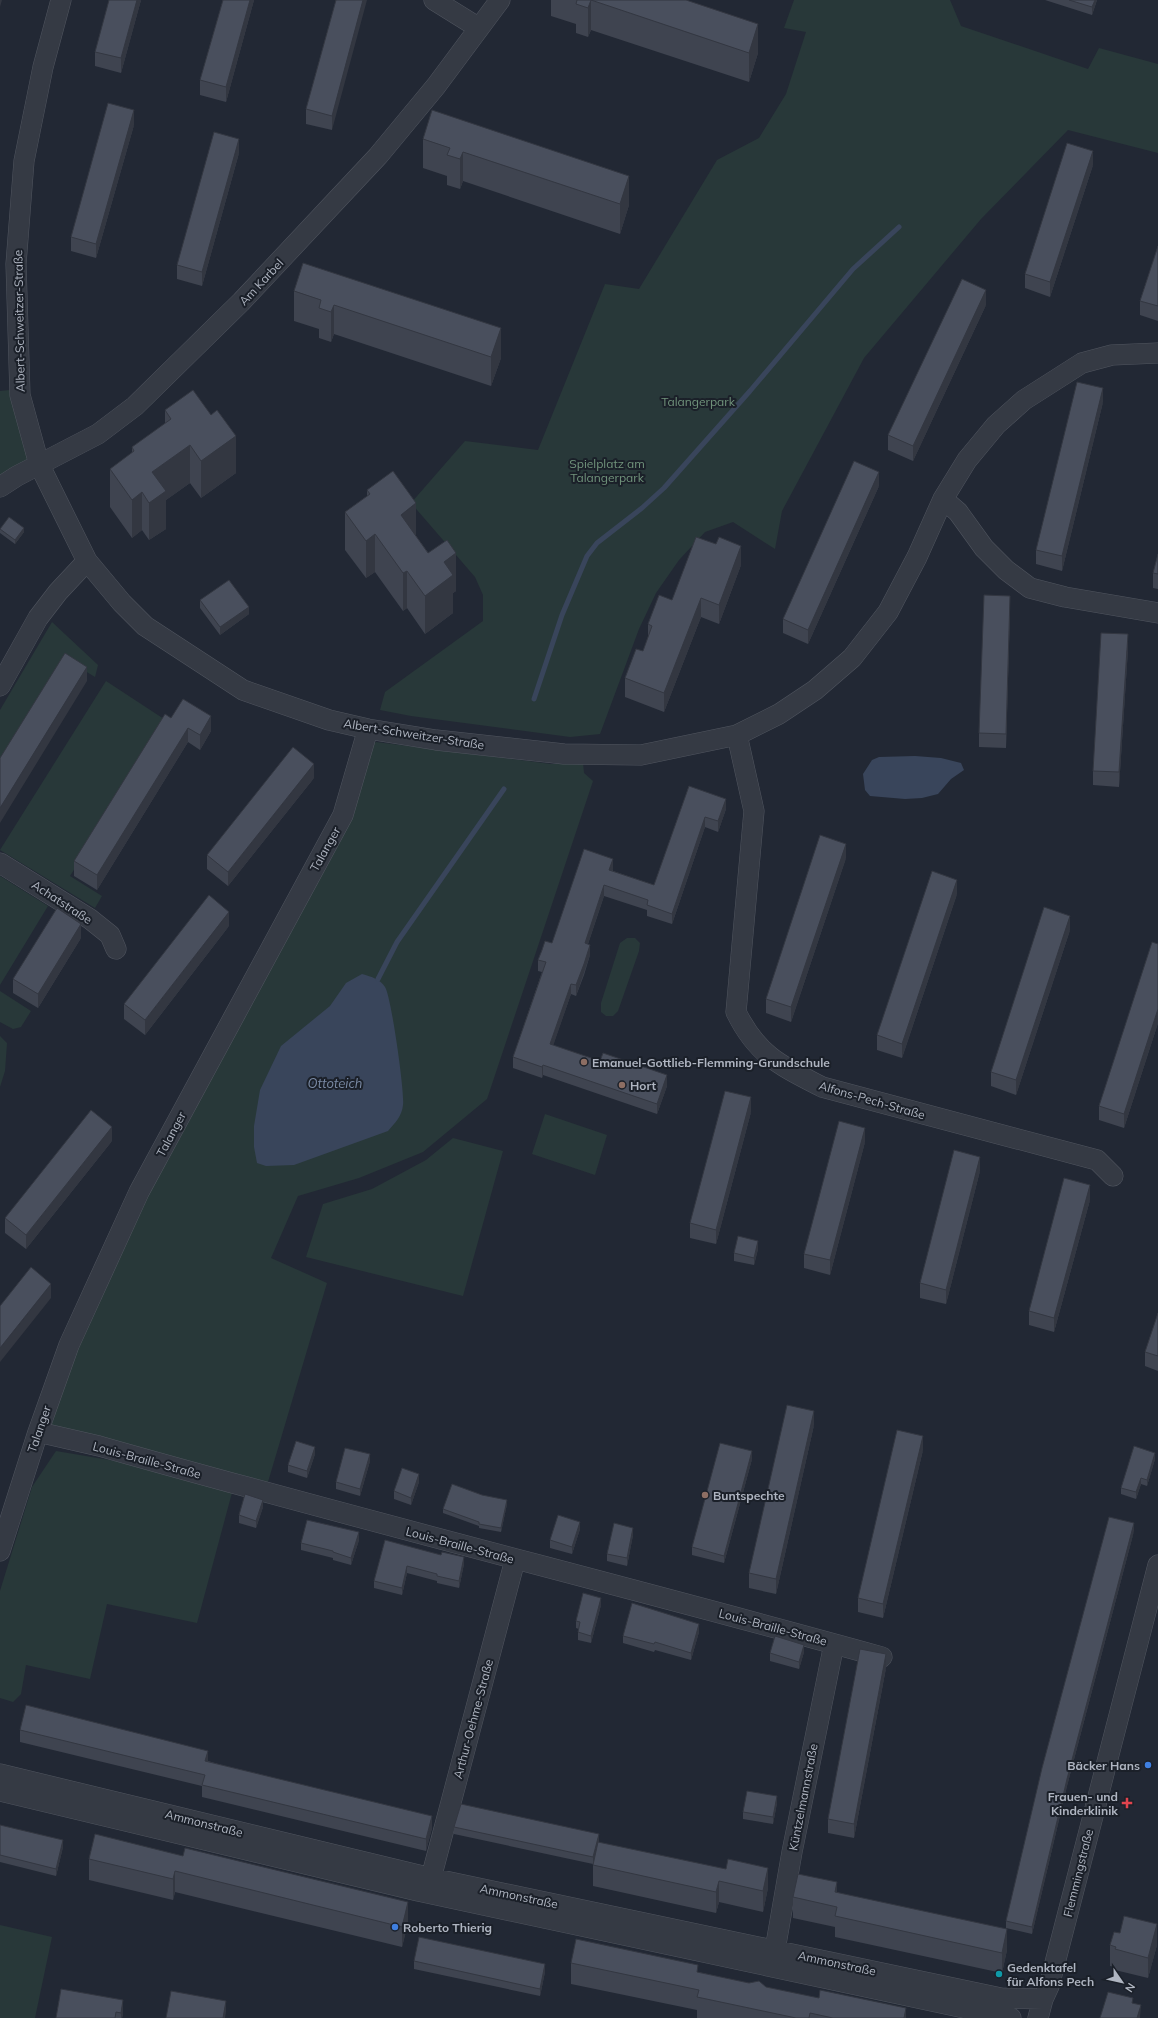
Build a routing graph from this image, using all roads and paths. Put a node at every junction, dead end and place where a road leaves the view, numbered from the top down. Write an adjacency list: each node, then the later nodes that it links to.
1 (61, 0): 6 (street, Albert-Schweitzer-Straße)
2 (434, 0): 4 (street)
3 (500, 0): 4 (street, Am Karbel)
4 (479, 28): 6 (street, Am Karbel)
5 (1158, 353): 8 (street, Albert-Schweitzer-Straße)
6 (39, 464): 7 (street, Am Karbel); 9 (street, Albert-Schweitzer-Straße)
7 (0, 487)
8 (943, 499): 10 (street); 13 (street, Albert-Schweitzer-Straße)
9 (87, 561): 11 (street); 12 (street, Albert-Schweitzer-Straße)
10 (1158, 613)
11 (0, 686)
12 (368, 729): 13 (street, Albert-Schweitzer-Straße); 17 (street, Talanger)
13 (737, 735): 16 (street, Alfons-Pech-Straße)
14 (0, 863): 15 (street, Achatstraße)
15 (116, 949)
16 (1113, 1176)
17 (38, 1432): 18 (street, Talanger); 19 (street, Louis-Braille-Straße)
18 (0, 1551)
19 (515, 1560): 21 (street, Louis-Braille-Straße); 25 (street, Arthur-Oehme-Straße)
20 (1158, 1565): 27 (street, Flemmingstraße)
21 (834, 1644): 22 (street, Louis-Braille-Straße); 26 (street, Küntzelmannstraße)
22 (882, 1657)
23 (0, 1774): 25 (street, Ammonstraße)
24 (0, 1791): 28 (street, Ammonstraße)
25 (431, 1878): 26 (street, Ammonstraße)
26 (775, 1950): 27 (street, Ammonstraße)
27 (1040, 2009)
28 (1011, 2018)

